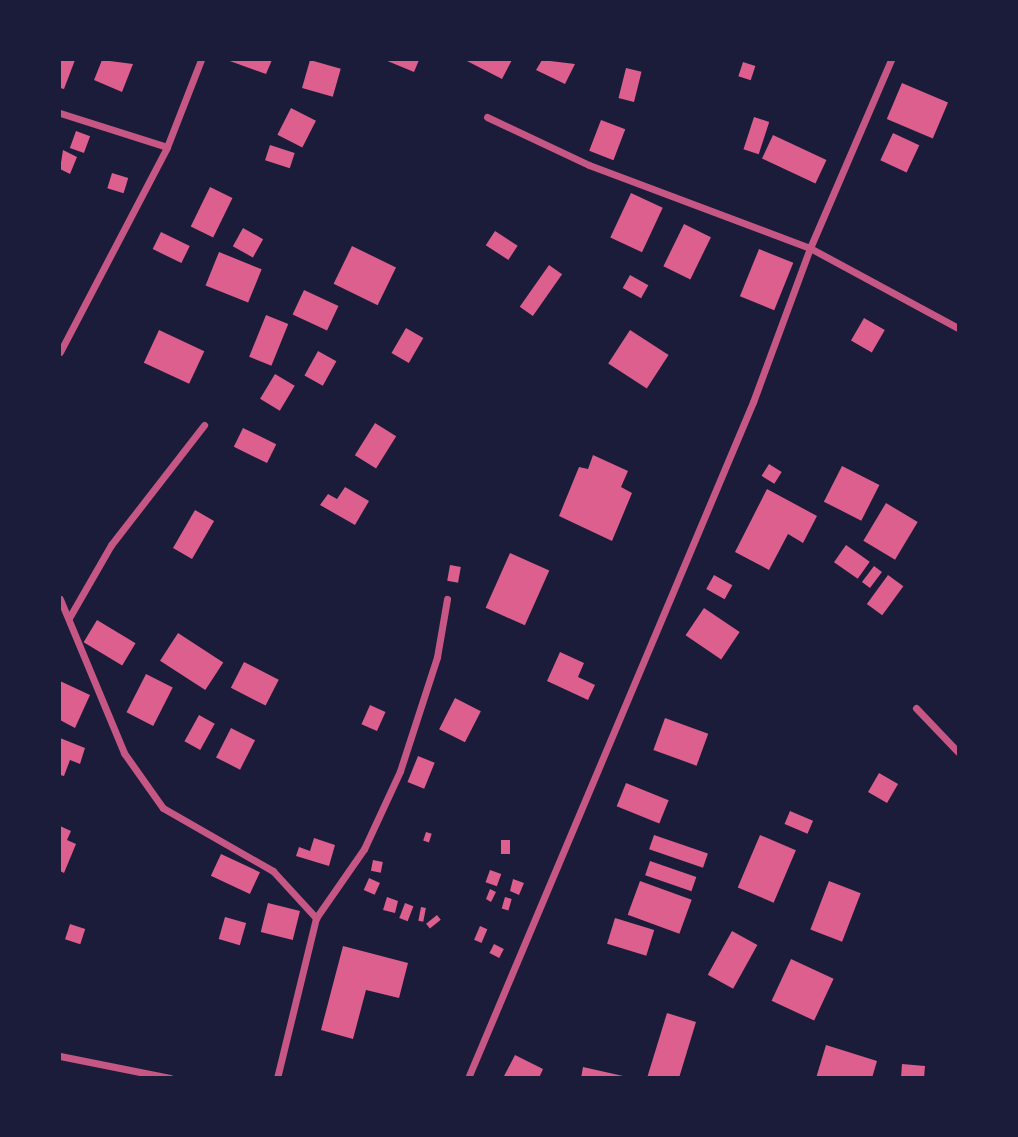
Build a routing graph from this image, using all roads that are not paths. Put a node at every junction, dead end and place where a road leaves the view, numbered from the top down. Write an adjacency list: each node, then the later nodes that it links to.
1 (201, 60): 5 (street)
2 (891, 60): 6 (street)
3 (60, 113): 5 (street)
4 (487, 117): 6 (street)
5 (167, 147): 8 (street)
6 (810, 248): 7 (street); 19 (street)
7 (958, 328)
8 (60, 352)
9 (204, 425): 12 (street)
10 (60, 599): 12 (street)
11 (447, 599): 15 (street)
12 (69, 618): 15 (street)
13 (916, 708): 14 (street)
14 (958, 752)
15 (316, 918): 18 (street)
16 (60, 1056): 17 (street)
17 (170, 1077)
18 (277, 1077)
19 (468, 1077)

